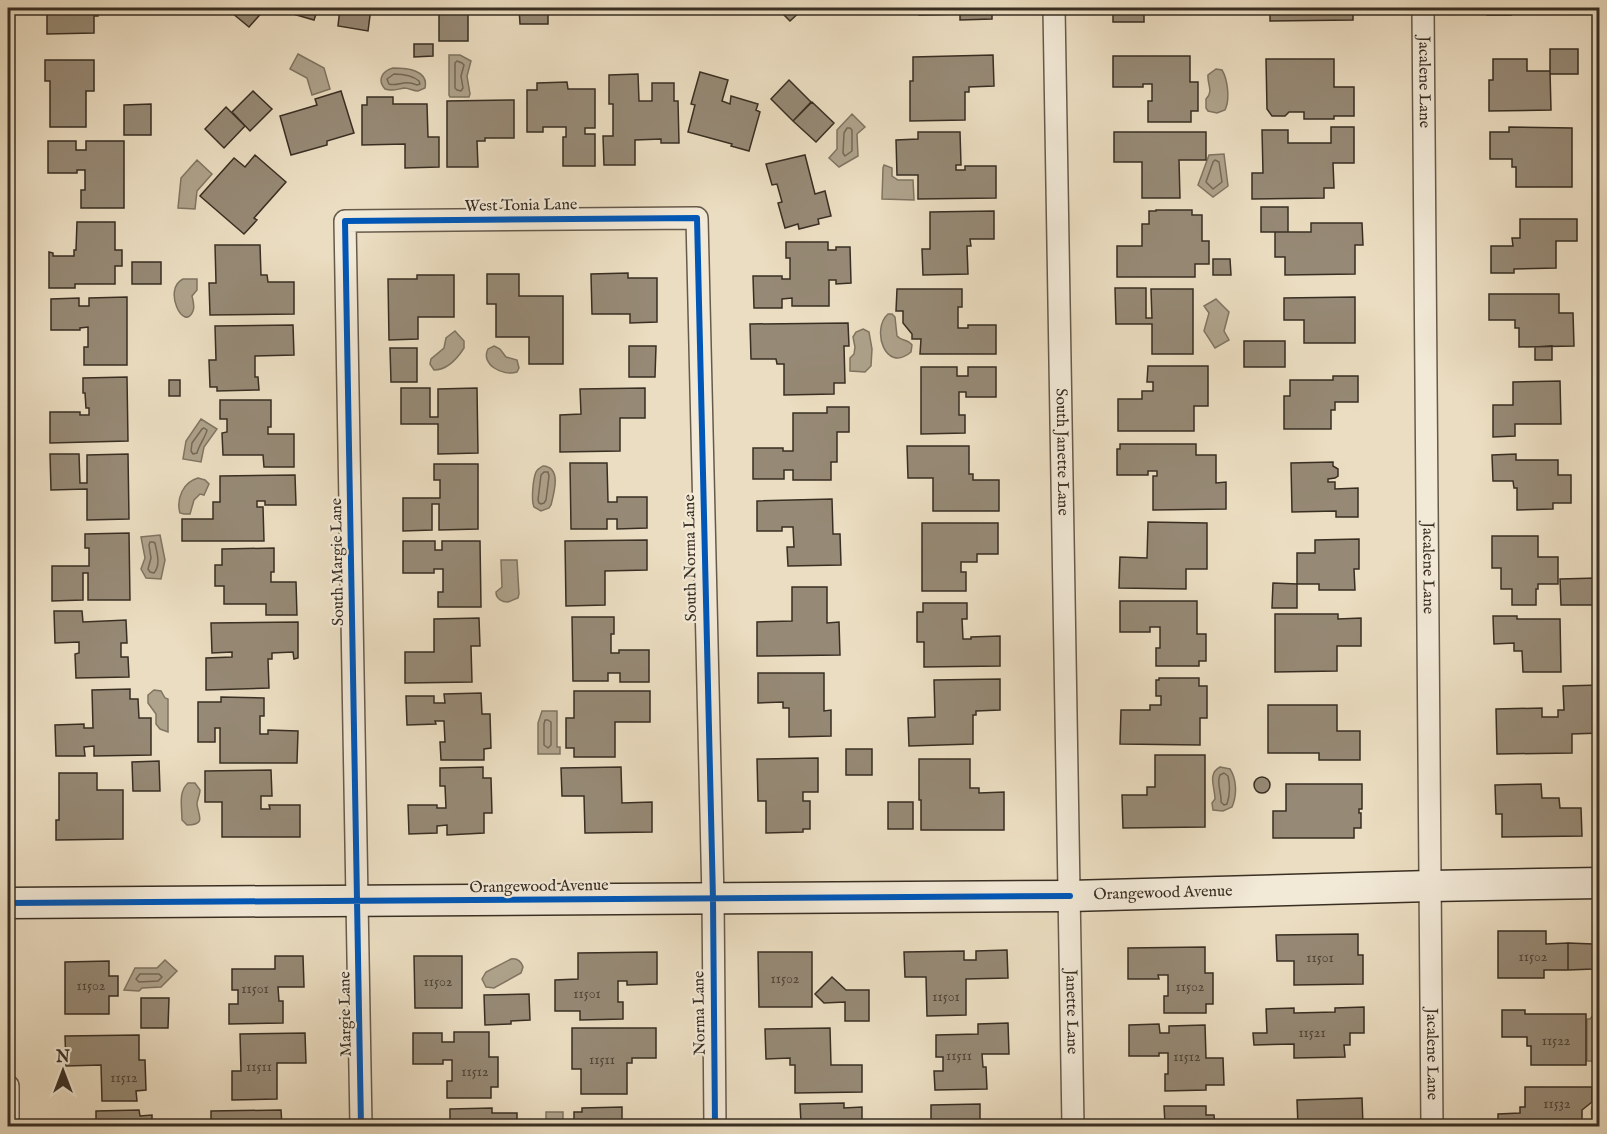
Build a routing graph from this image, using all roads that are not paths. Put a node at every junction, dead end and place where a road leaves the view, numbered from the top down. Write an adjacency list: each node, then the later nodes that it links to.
1 (1054, 8): 7 (street, South Janette Lane)
2 (1423, 8): 6 (street, Jacalene Lane)
3 (697, 218): 4 (street, West Tonia Lane); 8 (street, South Norma Lane)
4 (345, 221): 9 (street, South Margie Lane)
5 (1599, 883): 6 (main road, Orangewood Avenue)
6 (1430, 886): 7 (main road, Orangewood Avenue); 16 (street, Jacalene Lane)
7 (1070, 897): 8 (main road, Orangewood Avenue); 15 (street, Janette Lane)
8 (713, 899): 9 (main road, Orangewood Avenue); 14 (street, Norma Lane)
9 (357, 902): 10 (main road, Orangewood Avenue); 13 (street, Margie Lane)
10 (8, 903)
11 (8, 1086): 12 (street)
12 (8, 1126)
13 (361, 1126)
14 (716, 1126)
15 (1073, 1126)
16 (1432, 1126)

